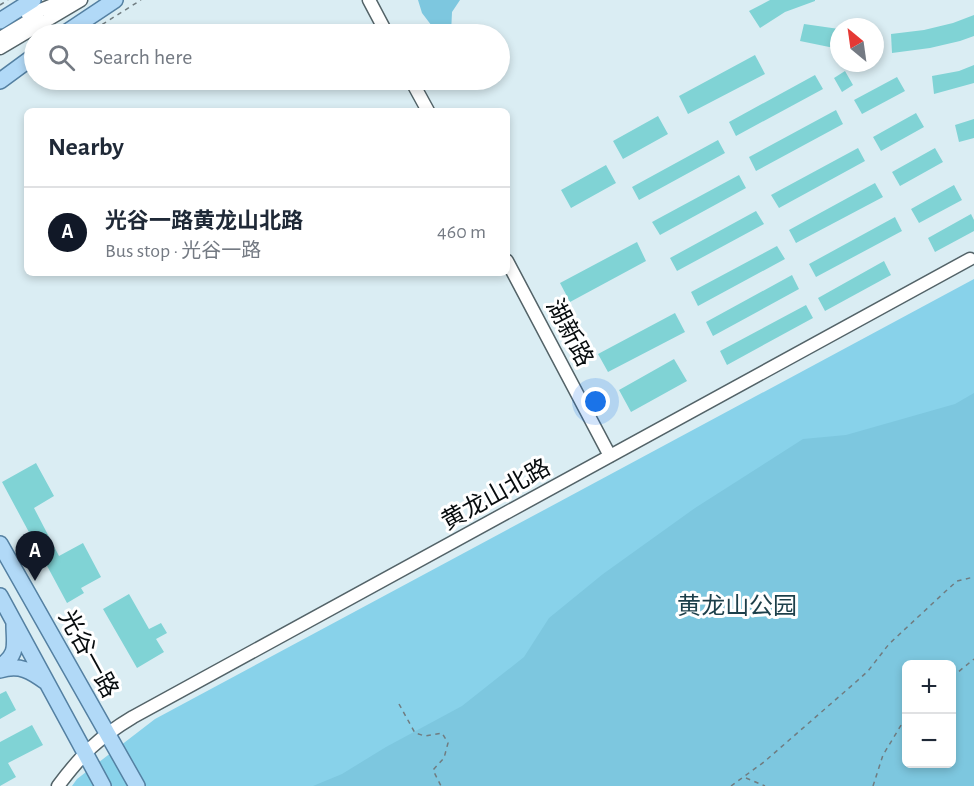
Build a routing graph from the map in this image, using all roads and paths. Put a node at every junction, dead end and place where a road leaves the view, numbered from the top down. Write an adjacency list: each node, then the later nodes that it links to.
1 (8, 0): 8 (path)
2 (33, 0): 9 (main road)
3 (66, 0): 10 (street); 16 (street)
4 (81, 0): 12 (street)
5 (115, 0): 13 (main road)
6 (141, 0): 14 (path)
7 (369, 0): 15 (street)
8 (0, 5)
9 (0, 21)
10 (24, 24)
11 (24, 24): 18 (street)
12 (40, 24)
13 (79, 24)
14 (103, 24)
15 (382, 24)
16 (0, 29)
17 (24, 34): 19 (street)
18 (0, 38)
19 (0, 48)
20 (24, 63): 21 (main road)
21 (0, 81)
22 (416, 90): 23 (street)
23 (426, 108)
24 (970, 259): 26 (street, 黄龙山北路)
25 (510, 267): 26 (street, 湖新路)
26 (610, 456): 37 (street, 黄龙山北路)
27 (0, 544): 37 (main road, 光谷一路)
28 (974, 577): 39 (path)
29 (0, 596): 30 (main road, 光谷一路)
30 (14, 621): 32 (main road); 34 (main road, 光谷一路)
31 (974, 659): 33 (path)
32 (0, 668): 34 (main road)
33 (956, 673)
34 (48, 684): 38 (main road, 光谷一路)
35 (399, 704): 43 (path)
36 (902, 724): 46 (path)
37 (106, 733): 38 (street, 黄龙山北路); 42 (main road, 光谷一路)
38 (85, 752): 40 (street, 黄龙山北路); 41 (main road, 光谷一路)
39 (745, 777): 44 (path); 45 (path)
40 (58, 786)
41 (103, 786)
42 (137, 786)
43 (441, 786)
44 (731, 786)
45 (765, 786)
46 (873, 786)

